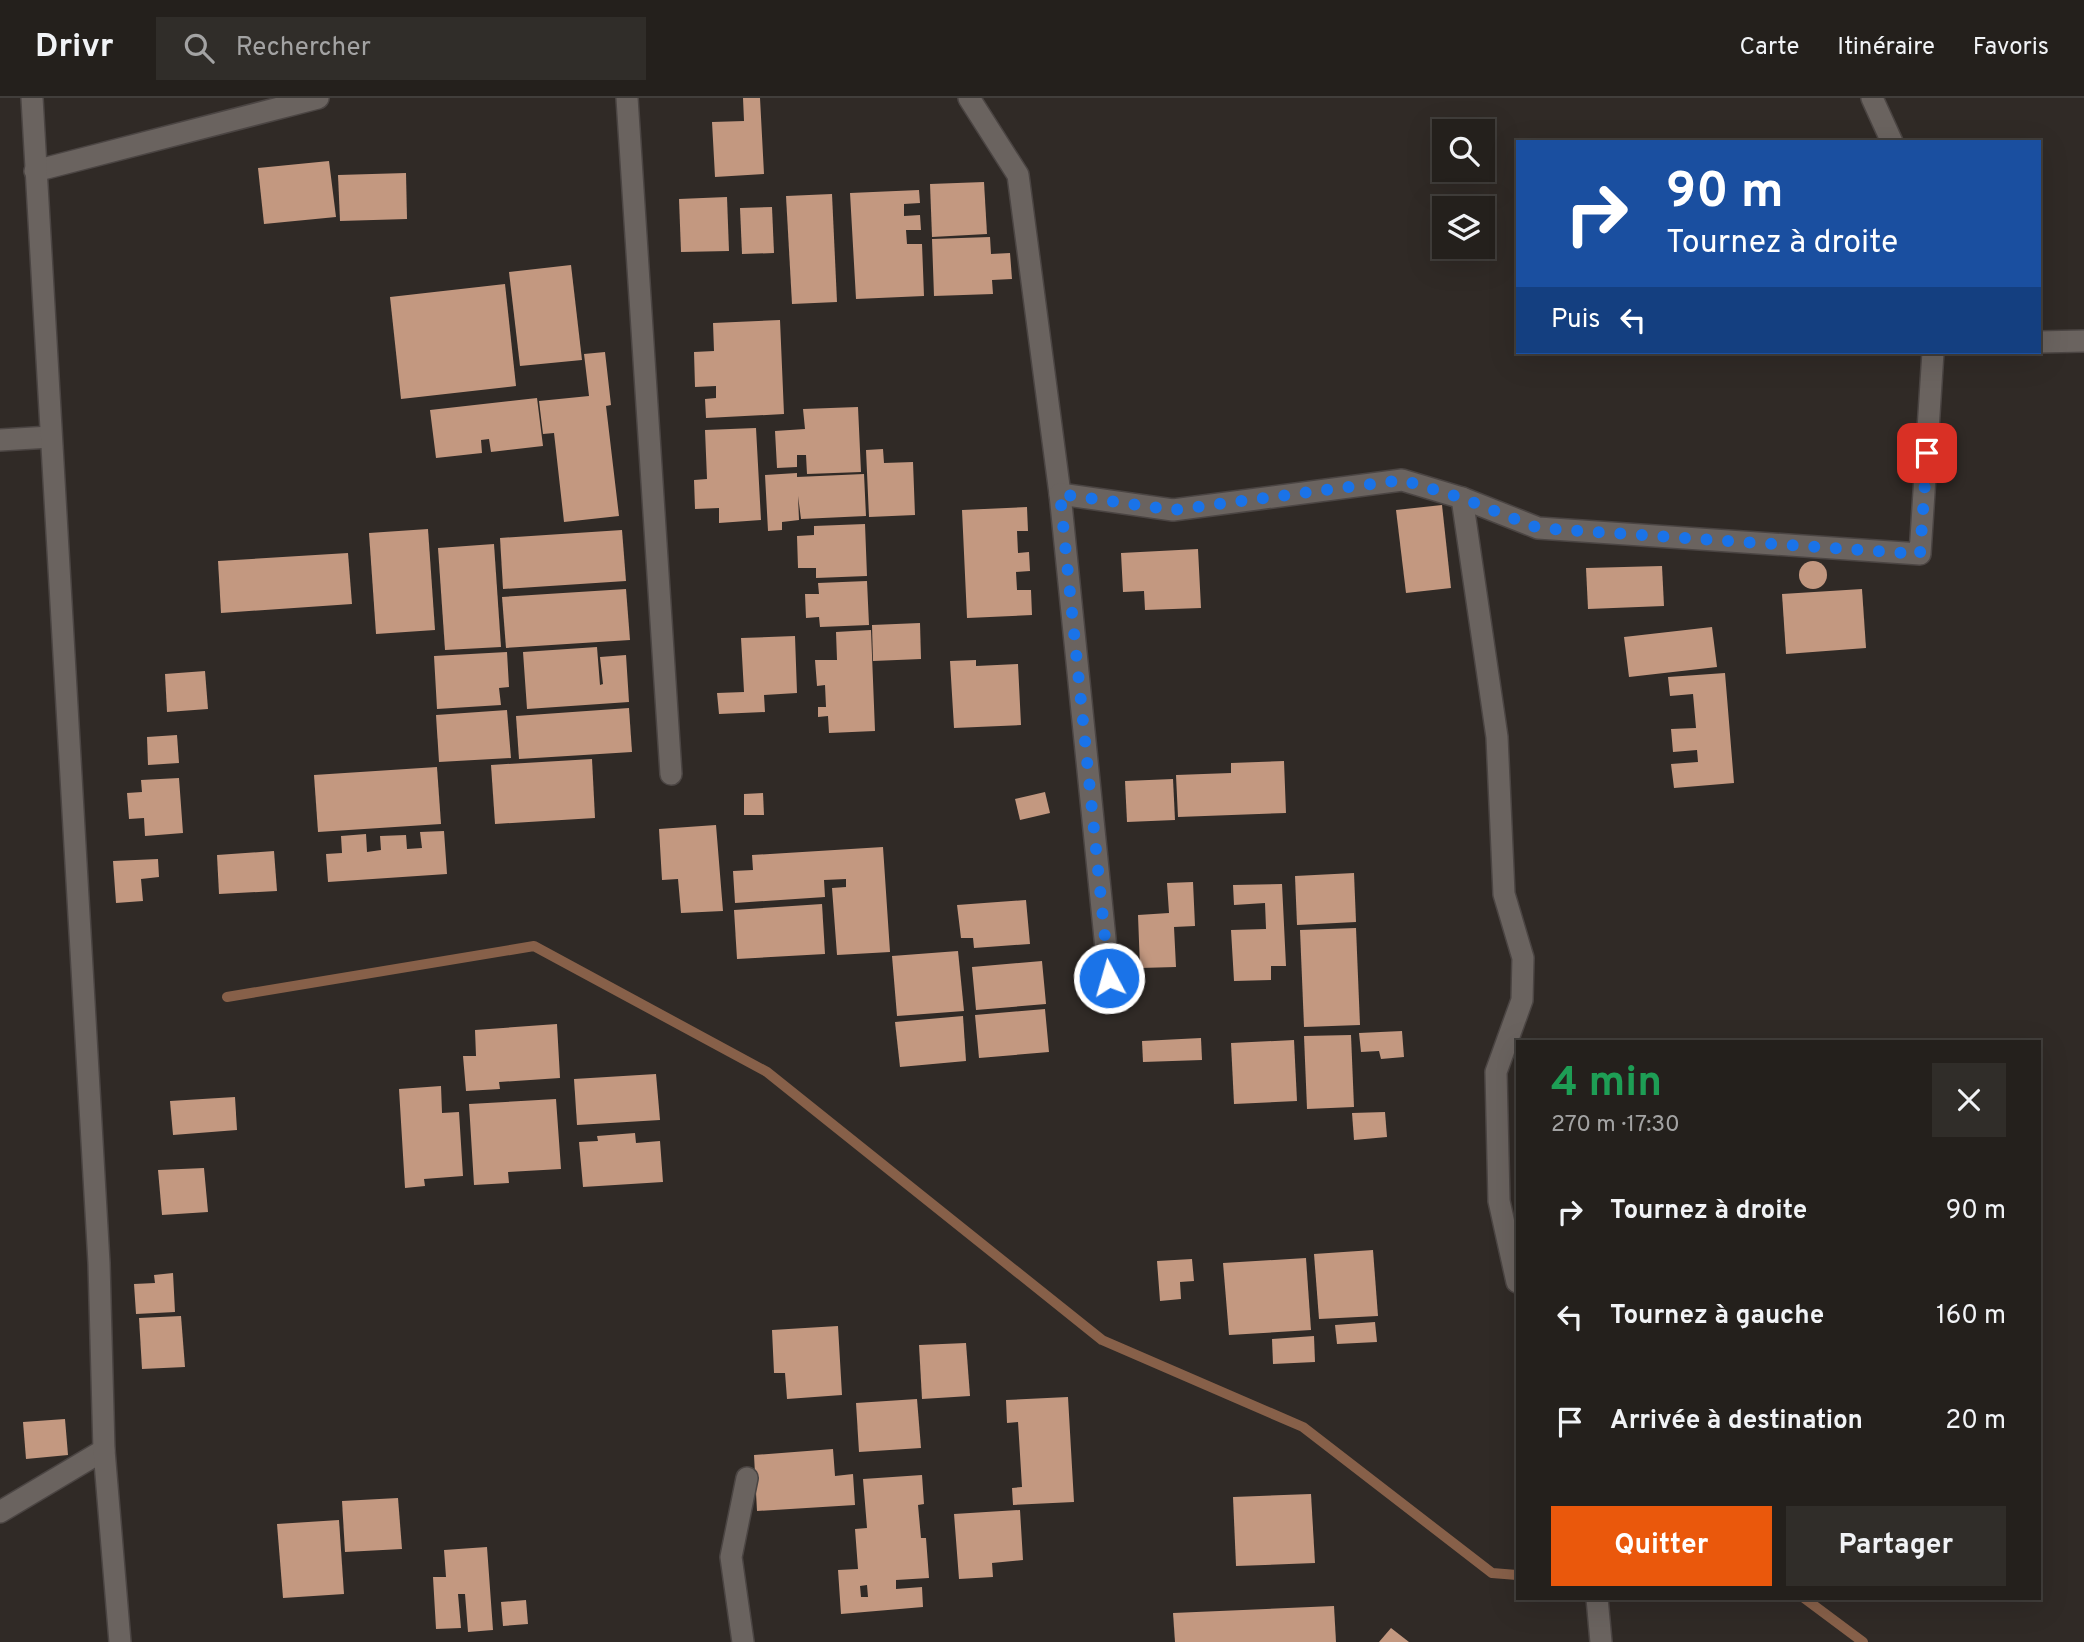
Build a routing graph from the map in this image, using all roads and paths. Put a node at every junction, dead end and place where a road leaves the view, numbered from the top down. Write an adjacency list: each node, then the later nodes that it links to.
1 (32, 98): 7 (street)
2 (318, 98): 7 (street)
3 (627, 98): 15 (street)
4 (969, 98): 13 (street)
5 (1872, 98): 6 (street)
6 (1891, 140)
7 (35, 171): 11 (street)
8 (2084, 341): 9 (street)
9 (2041, 342)
10 (1933, 354): 14 (street)
11 (50, 437): 12 (street); 18 (street)
12 (0, 440)
13 (1060, 494): 14 (street); 16 (street)
14 (1462, 498): 17 (street)
15 (671, 774)
16 (1109, 978)
17 (1516, 1278)
18 (104, 1450): 20 (street); 22 (street)
19 (747, 1478): 23 (street)
20 (0, 1511)
21 (1597, 1600): 24 (street)
22 (120, 1642)
23 (743, 1642)
24 (1601, 1642)

